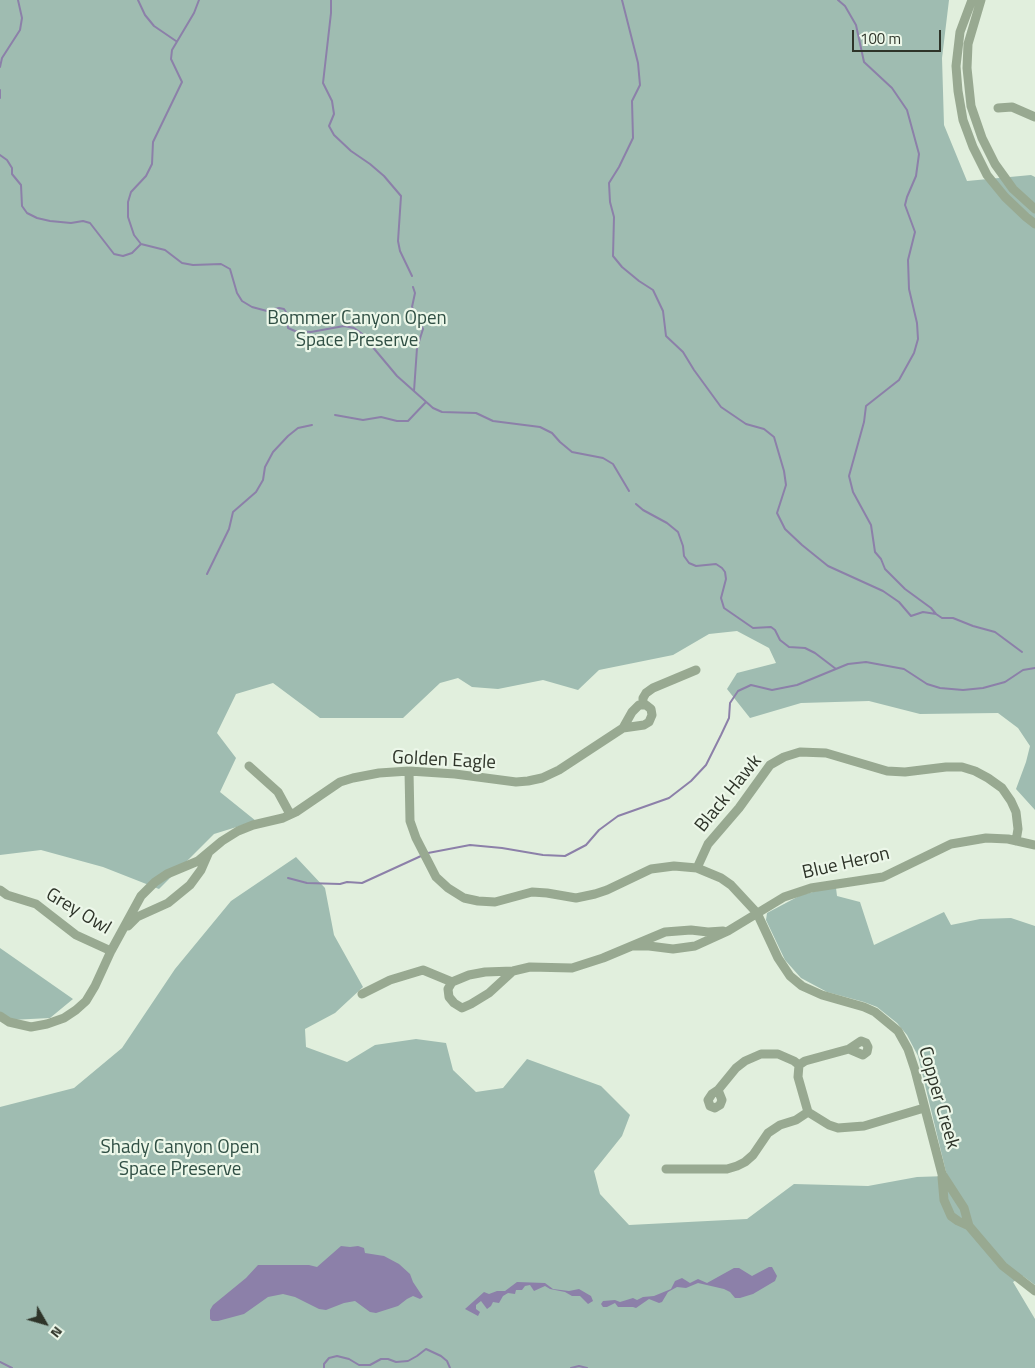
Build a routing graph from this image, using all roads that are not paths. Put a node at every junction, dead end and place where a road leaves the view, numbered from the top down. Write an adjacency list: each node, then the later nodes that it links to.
1 (972, 0): 6 (street)
2 (981, 0): 5 (street)
3 (998, 108): 4 (street)
4 (1035, 117)
5 (1035, 208)
6 (1035, 224)
7 (696, 670): 8 (street)
8 (643, 705): 9 (street, Golden Eagle); 9 (street, Golden Eagle)
9 (623, 728): 12 (street, Golden Eagle)
10 (250, 766): 13 (street)
11 (265, 767): 13 (street)
12 (409, 772): 14 (street, Golden Eagle); 18 (street, Copper Creek)
13 (257, 774): 14 (street)
14 (290, 814): 17 (street, Golden Eagle)
15 (1016, 840): 16 (street, Blue Heron); 18 (street, Black Hawk); 22 (street, Blue Heron)
16 (1035, 845)
17 (209, 851): 20 (street, Golden Eagle); 21 (street, Golden Eagle)
18 (697, 868): 22 (street, Copper Creek)
19 (0, 890): 26 (street, Grey Owl)
20 (145, 892): 21 (street); 24 (street, Golden Eagle)
21 (159, 907): 24 (street, Golden Eagle)
22 (758, 913): 23 (street, Blue Heron); 34 (street, Copper Creek)
23 (728, 931): 25 (street, Blue Heron); 25 (street, Blue Heron)
24 (122, 932): 26 (street, Golden Eagle)
25 (633, 946): 27 (street, Blue Heron)
26 (111, 950): 30 (street, Golden Eagle)
27 (513, 971): 28 (street, Blue Heron); 28 (street)
28 (452, 982): 29 (street)
29 (362, 994)
30 (0, 1016)
31 (849, 1049): 32 (street)
32 (799, 1065): 33 (street); 35 (street)
33 (718, 1090)
34 (924, 1108): 35 (street); 37 (street, Copper Creek)
35 (808, 1112): 36 (street)
36 (666, 1169)
37 (942, 1174): 38 (street, Copper Creek); 39 (street, Copper Creek)
38 (960, 1201): 39 (street); 40 (street, Copper Creek)
39 (947, 1208): 40 (street, Copper Creek)
40 (970, 1226): 41 (street, Copper Creek)
41 (1035, 1291)

